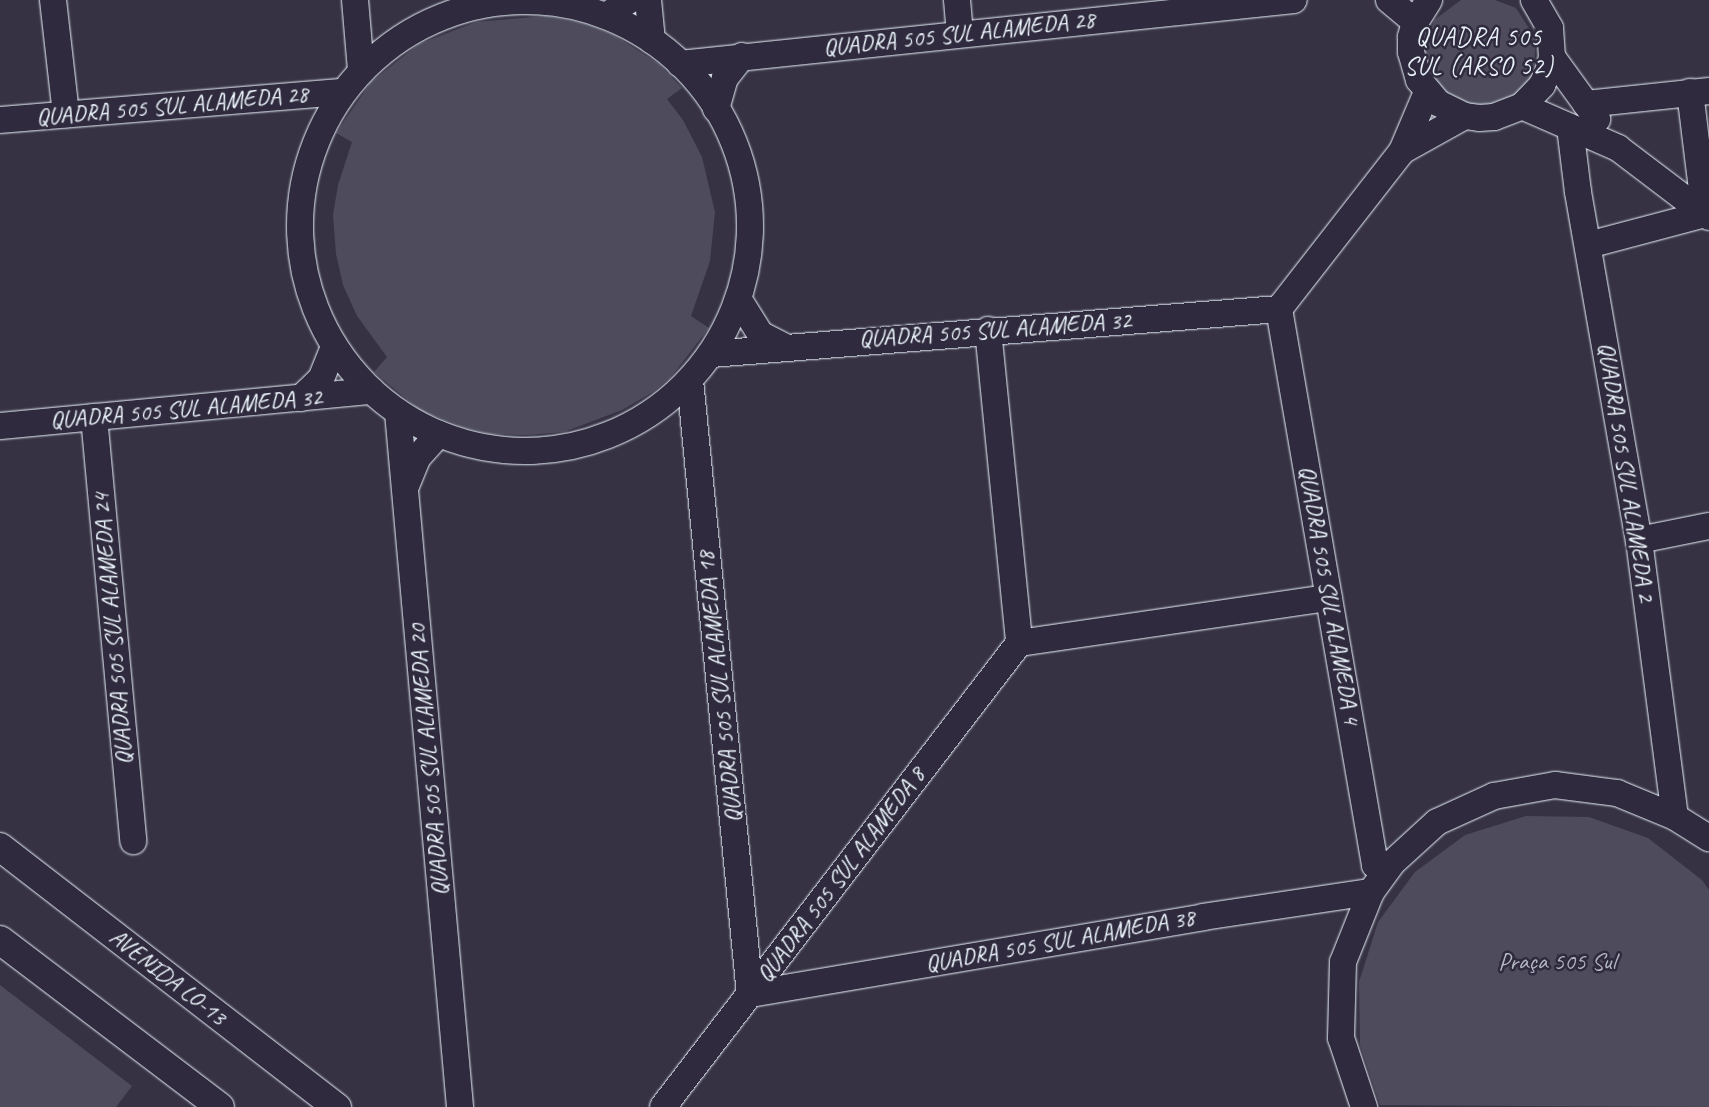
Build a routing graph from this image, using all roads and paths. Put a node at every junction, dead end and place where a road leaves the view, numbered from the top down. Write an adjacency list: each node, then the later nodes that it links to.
1 (52, 0): 27 (street)
2 (356, 0): 14 (street); 19 (street)
3 (630, 0): 11 (street)
4 (648, 0): 15 (street)
5 (957, 0): 13 (street)
6 (1294, 0): 9 (street, QUADRA 505 SUL ALAMEDA 28)
7 (1389, 0): 12 (street)
8 (1429, 0): 12 (street)
9 (1253, 2): 13 (street, QUADRA 505 SUL ALAMEDA 28)
10 (1542, 5): 17 (street)
11 (606, 16): 14 (street); 15 (street)
12 (1415, 22): 22 (street)
13 (960, 34): 16 (street, QUADRA 505 SUL ALAMEDA 28)
14 (394, 41): 19 (street)
15 (652, 41): 18 (street)
16 (742, 56): 18 (street, QUADRA 505 SUL ALAMEDA 28); 26 (street)
17 (1552, 57): 24 (street); 25 (street)
18 (680, 64): 26 (street)
19 (361, 70): 21 (street)
20 (1700, 91): 24 (street); 34 (street)
21 (343, 92): 23 (street, QUADRA 505 SUL ALAMEDA 28); 31 (street)
22 (1427, 92): 28 (street); 33 (street)
23 (269, 98): 27 (street, QUADRA 505 SUL ALAMEDA 28); 31 (street)
24 (1586, 104): 32 (street)
25 (1522, 106): 28 (street); 30 (street)
26 (716, 109): 36 (street)
27 (66, 114): 29 (street, QUADRA 505 SUL ALAMEDA 28)
28 (1465, 116): 33 (street)
29 (0, 120)
30 (1570, 127): 32 (street); 35 (street, QUADRA 505 SUL ALAMEDA 2)
31 (318, 134): 39 (street)
32 (1618, 148): 34 (street)
33 (1402, 151): 37 (street)
34 (1707, 215): 35 (street)
35 (1588, 245): 53 (street, QUADRA 505 SUL ALAMEDA 2)
36 (739, 300): 40 (street); 41 (street)
37 (1280, 309): 38 (street, QUADRA 505 SUL ALAMEDA 32); 54 (street, QUADRA 505 SUL ALAMEDA 4)
38 (988, 330): 40 (street, QUADRA 505 SUL ALAMEDA 32); 55 (street)
39 (334, 347): 43 (street); 44 (street)
40 (785, 347): 41 (street, QUADRA 505 SUL ALAMEDA 32)
41 (712, 354): 42 (street)
42 (690, 380): 45 (street); 50 (street, QUADRA 505 SUL ALAMEDA 18)
43 (371, 391): 44 (street, QUADRA 505 SUL ALAMEDA 32); 46 (street)
44 (301, 398): 47 (street, QUADRA 505 SUL ALAMEDA 32)
45 (656, 410): 49 (street); 50 (street)
46 (398, 412): 49 (street); 51 (street, QUADRA 505 SUL ALAMEDA 20)
47 (94, 417): 48 (street, QUADRA 505 SUL ALAMEDA 32); 58 (street, QUADRA 505 SUL ALAMEDA 24)
48 (0, 426)
49 (438, 434): 51 (street)
50 (696, 442): 63 (street, QUADRA 505 SUL ALAMEDA 18)
51 (405, 489): 66 (street, QUADRA 505 SUL ALAMEDA 20)
52 (1709, 526): 53 (street)
53 (1638, 540): 56 (street, QUADRA 505 SUL ALAMEDA 2)
54 (1329, 598): 55 (street); 60 (street, QUADRA 505 SUL ALAMEDA 4)
55 (1019, 643): 63 (street, QUADRA 505 SUL ALAMEDA 8)
56 (1675, 817): 57 (street); 60 (street)
57 (1709, 836)
58 (133, 841)
59 (0, 847): 65 (street, AVENIDA LO-13)
60 (1391, 864): 61 (street)
61 (1371, 892): 63 (street, QUADRA 505 SUL ALAMEDA 38); 68 (street)
62 (0, 940): 64 (street)
63 (750, 994): 67 (street, QUADRA 505 SUL ALAMEDA 8)
64 (220, 1107)
65 (337, 1107)
66 (460, 1107)
67 (663, 1107)
68 (1364, 1107)

